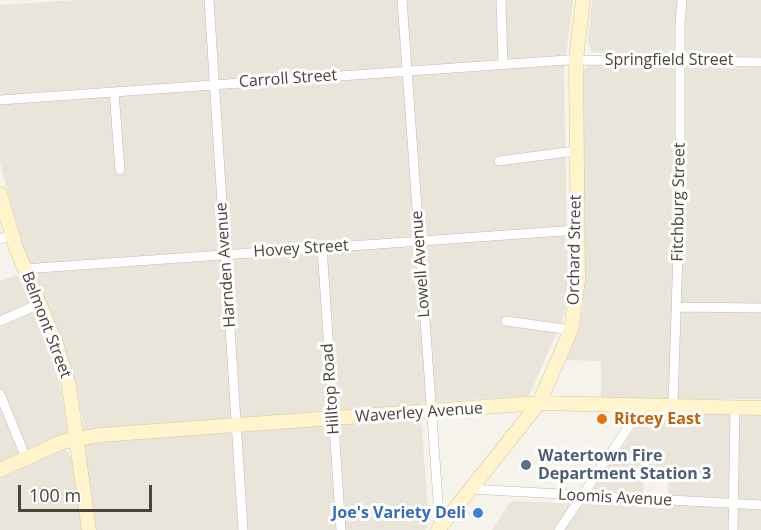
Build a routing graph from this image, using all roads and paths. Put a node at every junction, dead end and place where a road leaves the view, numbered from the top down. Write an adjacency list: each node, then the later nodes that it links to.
1 (209, 0): 11 (street, Harnden Avenue)
2 (402, 0): 10 (street, Lowell Avenue)
3 (501, 0): 9 (street)
4 (583, 0): 6 (main road, Orchard Street)
5 (682, 0): 7 (street, Fitchburg Street)
6 (576, 59): 7 (street, Springfield Street); 9 (street, Carroll Street); 14 (main road, Orchard Street)
7 (679, 59): 8 (street, Springfield Street); 25 (street, Fitchburg Street)
8 (761, 62)
9 (503, 63): 10 (street, Carroll Street)
10 (407, 70): 11 (street, Carroll Street); 20 (street, Lowell Avenue)
11 (214, 84): 12 (street, Carroll Street); 22 (street, Harnden Avenue)
12 (114, 92): 13 (street, Carroll Street); 16 (street)
13 (0, 100)
14 (575, 151): 15 (street); 18 (main road, Orchard Street)
15 (499, 161)
16 (120, 170)
17 (0, 194): 19 (main road, Belmont Street)
18 (577, 230): 20 (street, Hovey Street); 29 (main road, Orchard Street)
19 (6, 237): 23 (main road, Belmont Street)
20 (420, 241): 21 (street, Hovey Street); 36 (street, Lowell Avenue)
21 (322, 247): 22 (street, Hovey Street); 37 (street, Hilltop Road)
22 (225, 254): 23 (street, Hovey Street); 38 (street, Harnden Avenue)
23 (24, 269): 24 (main road, Belmont Street)
24 (39, 304): 27 (street); 39 (main road, Belmont Street)
25 (677, 307): 26 (street); 33 (street, Fitchburg Street)
26 (761, 308)
27 (0, 321)
28 (506, 321): 29 (street)
29 (571, 330): 31 (main road, Orchard Street)
30 (0, 394): 40 (street)
31 (538, 404): 32 (main road, Waverley Avenue); 36 (main road, Waverley Avenue); 42 (main road, Orchard Street)
32 (644, 404): 33 (main road, Waverley Avenue); 43 (street)
33 (673, 405): 34 (main road, Waverley Avenue)
34 (735, 407): 35 (main road, Waverley Avenue); 44 (street)
35 (761, 408)
36 (432, 412): 37 (main road, Waverley Avenue); 46 (street, Lowell Avenue)
37 (333, 419): 38 (main road, Waverley Avenue); 49 (street, Hilltop Road)
38 (235, 426): 39 (main road, Waverley Avenue); 48 (street, Harnden Avenue)
39 (78, 438): 40 (main road, Waverley Avenue); 47 (main road, Belmont Street)
40 (26, 458): 41 (main road, Waverley Avenue)
41 (0, 470)
42 (470, 489): 43 (street, Loomis Avenue); 46 (main road, Orchard Street)
43 (581, 496): 44 (street, Loomis Avenue); 50 (street)
44 (734, 504): 45 (street, Loomis Avenue); 51 (street)
45 (761, 505)
46 (439, 529)
47 (88, 530)
48 (243, 530)
49 (341, 530)
50 (559, 530)
51 (733, 530)

